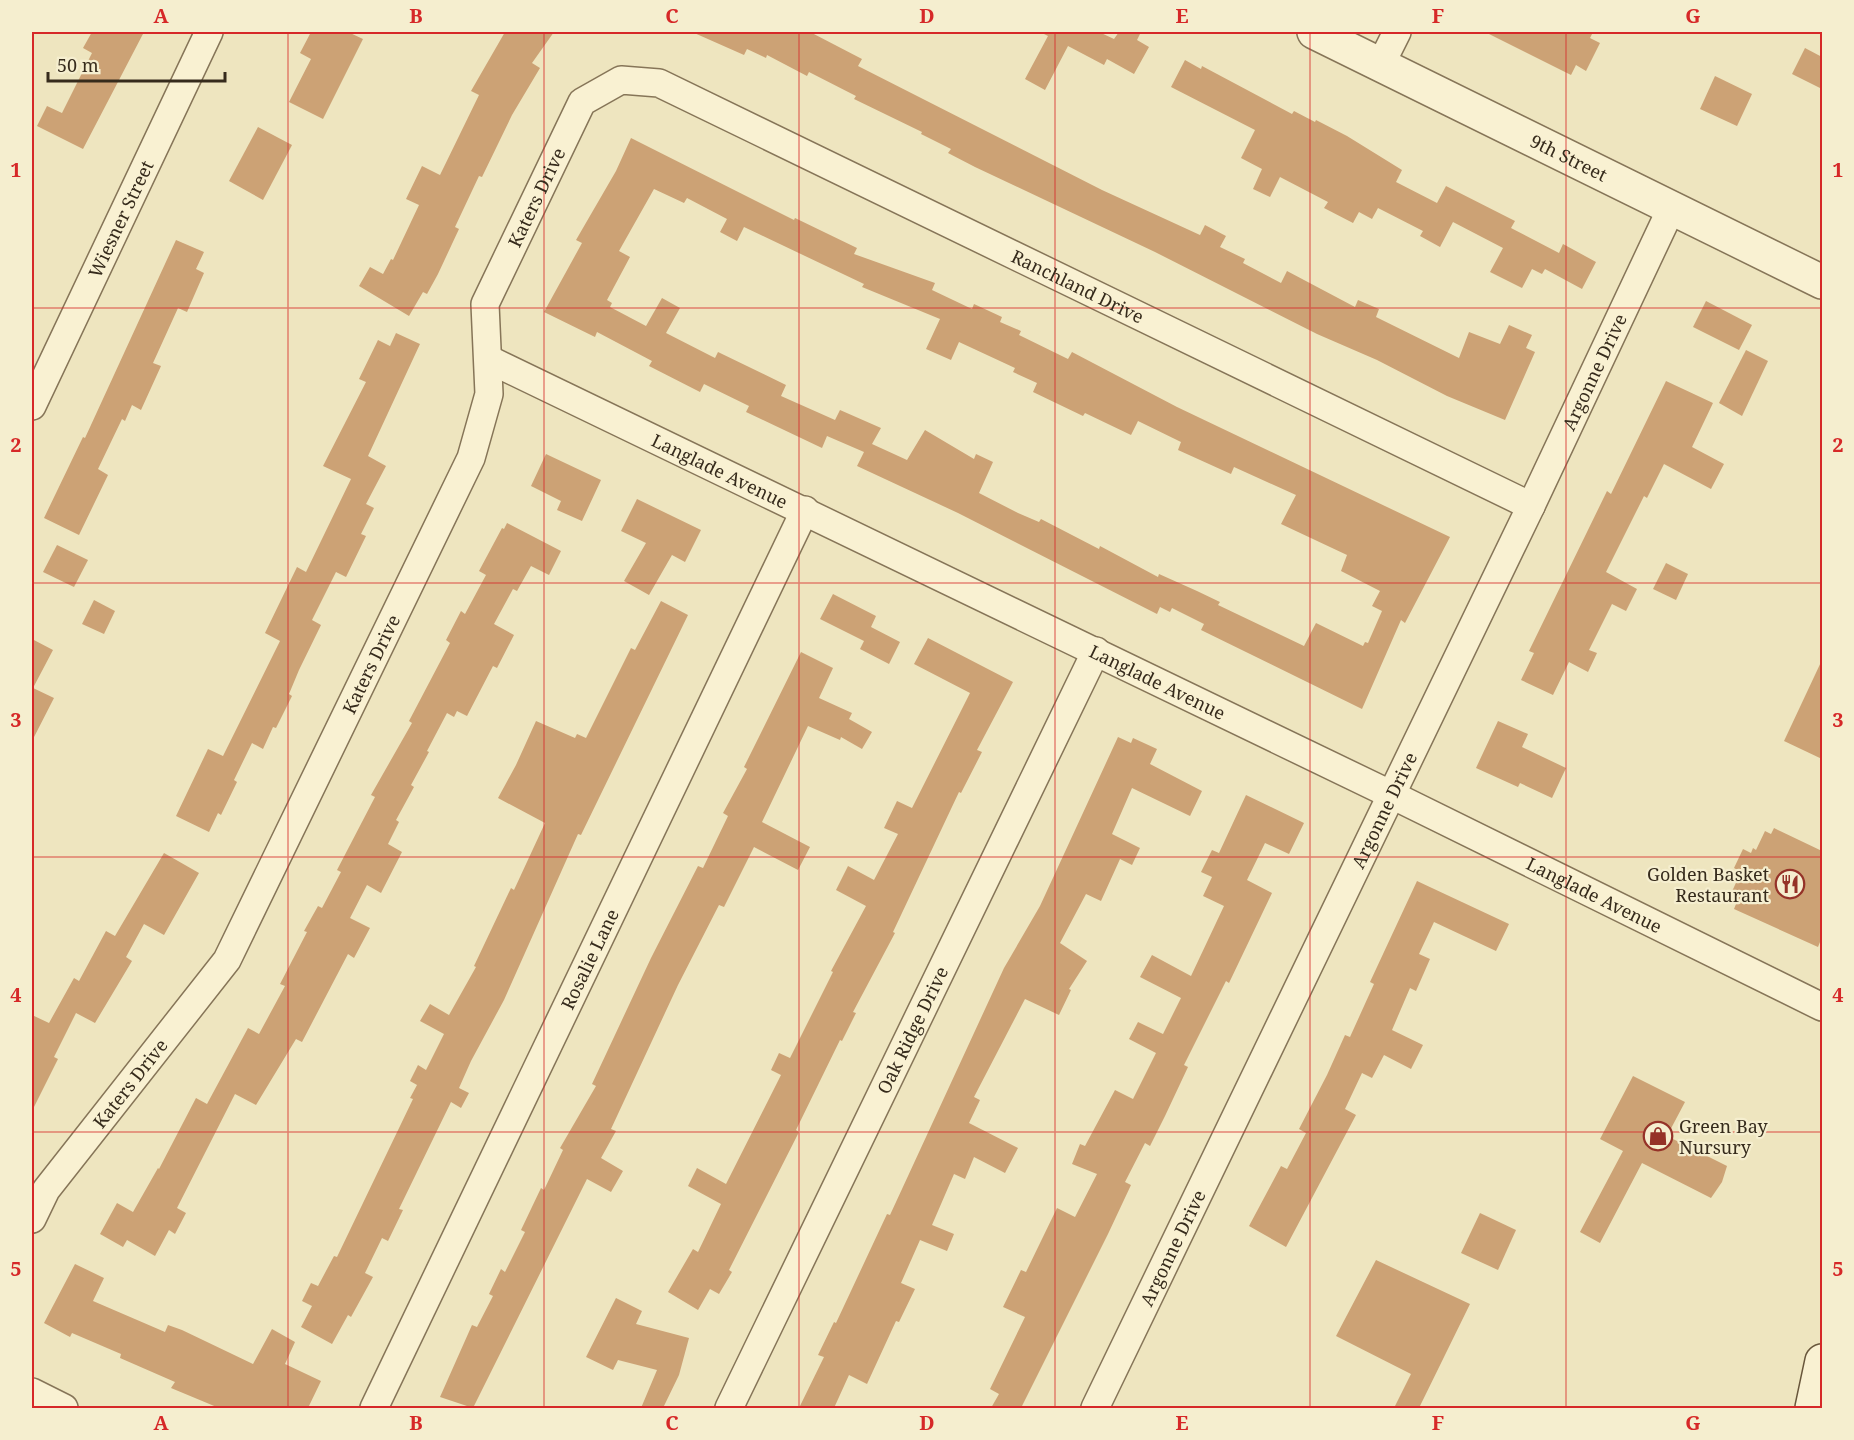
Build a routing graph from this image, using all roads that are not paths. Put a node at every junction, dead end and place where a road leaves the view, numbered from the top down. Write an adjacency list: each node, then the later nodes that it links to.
1 (209, 32): 9 (street, Wiesner Street)
2 (1314, 32): 4 (street, 9th Street)
3 (1397, 32): 4 (street)
4 (1381, 64): 6 (street, 9th Street)
5 (621, 80): 8 (street, Katers Drive); 10 (street, Ranchland Drive)
6 (1671, 209): 7 (street, 9th Street); 10 (street, Argonne Drive)
7 (1822, 282)
8 (490, 360): 11 (street, Langlade Avenue); 15 (street, Katers Drive)
9 (32, 406)
10 (1531, 506): 13 (street, Argonne Drive)
11 (805, 510): 12 (street, Langlade Avenue); 19 (street, Rosalie Lane)
12 (1096, 651): 13 (street, Langlade Avenue); 20 (street, Oak Ridge Drive)
13 (1392, 795): 14 (street, Langlade Avenue); 21 (street, Argonne Drive)
14 (1822, 1007)
15 (32, 1219)
16 (1822, 1361): 22 (street)
17 (32, 1392): 18 (street)
18 (64, 1408)
19 (374, 1408)
20 (729, 1408)
21 (1095, 1408)
22 (1812, 1408)

